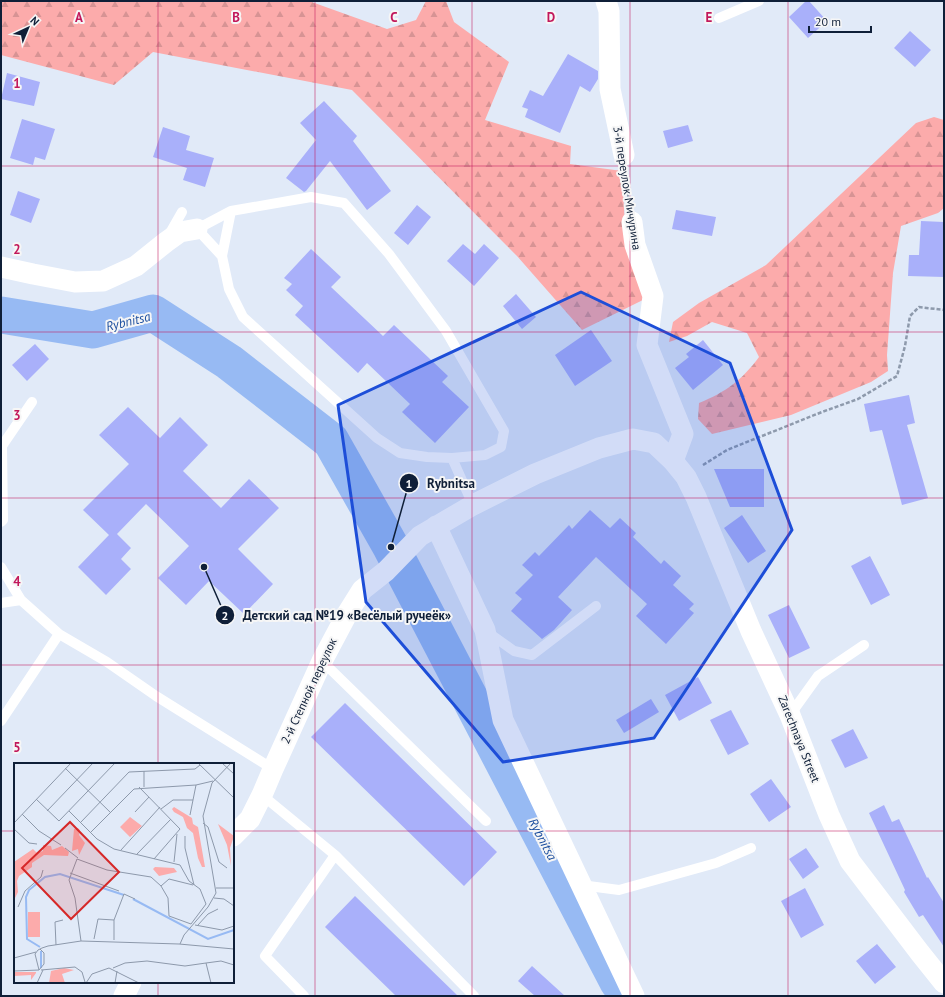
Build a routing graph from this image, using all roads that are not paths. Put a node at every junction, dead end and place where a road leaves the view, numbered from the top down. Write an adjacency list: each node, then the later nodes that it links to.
1 (606, 1): 4 (street, 3-й переулок Мичурина)
2 (758, 1): 3 (lane)
3 (719, 18)
4 (624, 155)
5 (231, 211): 8 (lane); 10 (lane); 13 (lane)
6 (182, 212): 9 (lane)
7 (632, 222): 14 (street, 3-й переулок Мичурина)
8 (197, 229): 9 (street); 10 (lane)
9 (166, 242): 11 (street)
10 (222, 256): 13 (lane)
11 (1, 267)
12 (32, 402): 16 (lane)
13 (452, 458): 15 (lane)
14 (673, 461): 15 (street, Zarechnaya Street); 26 (street, Zarechnaya Street)
15 (472, 506): 17 (street, 2-й Степной переулок)
16 (1, 522)
17 (428, 531): 22 (street); 25 (street, 2-й Степной переулок)
18 (1, 568): 19 (lane)
19 (21, 600): 20 (lane); 23 (lane)
20 (1, 603)
21 (596, 606): 22 (lane)
22 (485, 630): 34 (street)
23 (60, 634): 27 (lane); 28 (lane)
24 (864, 645): 26 (lane)
25 (322, 661): 28 (street, 2-й Степной переулок); 30 (lane)
26 (790, 715): 36 (street, Zarechnaya Street)
27 (1, 721)
28 (272, 769): 29 (street, 2-й Степной переулок)
29 (262, 795): 31 (street, 2-й Степной переулок); 33 (lane)
30 (486, 821)
31 (234, 835)
32 (751, 848): 34 (lane)
33 (335, 855): 38 (lane); 39 (lane)
34 (581, 885): 40 (street)
35 (130, 983): 37 (street)
36 (944, 983)
37 (124, 996)
38 (304, 996)
39 (474, 996)
40 (634, 996)

